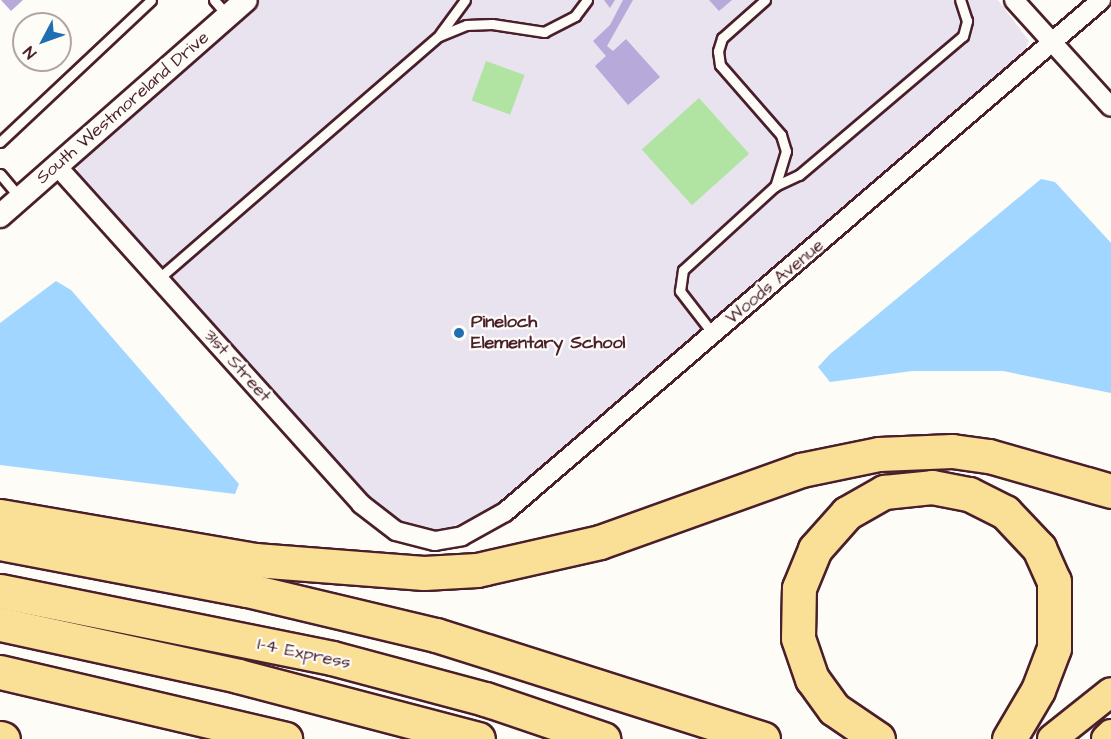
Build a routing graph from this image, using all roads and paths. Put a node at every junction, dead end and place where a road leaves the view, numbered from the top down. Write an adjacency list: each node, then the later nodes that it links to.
1 (151, 0): 13 (lane)
2 (246, 0): 9 (street, South Westmoreland Drive)
3 (465, 0): 10 (lane)
4 (586, 0): 10 (lane)
5 (765, 0): 16 (lane)
6 (960, 0): 16 (lane)
7 (1014, 0): 11 (street)
8 (1101, 0): 11 (street, Woods Avenue)
9 (221, 8): 14 (street, South Westmoreland Drive)
10 (439, 36): 19 (lane)
11 (1051, 42): 12 (street); 20 (street, Woods Avenue)
12 (1111, 108)
13 (0, 142)
14 (56, 165): 17 (street, South Westmoreland Drive); 19 (street, 31st Street)
15 (0, 174): 17 (lane)
16 (775, 186): 20 (lane)
17 (20, 198): 18 (street, South Westmoreland Drive)
18 (0, 216)
19 (158, 279): 23 (street, 31st Street)
20 (714, 335): 23 (street, Woods Avenue)
21 (1111, 491): 22 (highway)
22 (0, 516)
23 (435, 541)
24 (0, 543): 29 (highway)
25 (0, 591): 33 (highway, I-4 Express)
26 (0, 624): 32 (highway, I-4 Express)
27 (0, 672): 31 (highway)
28 (1111, 692): 38 (main road)
29 (720, 724): 34 (highway); 35 (highway)
30 (1111, 734): 39 (main road)
31 (285, 739)
32 (478, 739)
33 (603, 739)
34 (751, 739)
35 (763, 739)
36 (878, 739): 37 (highway)
37 (1009, 739)
38 (1052, 739)
39 (1106, 739)

